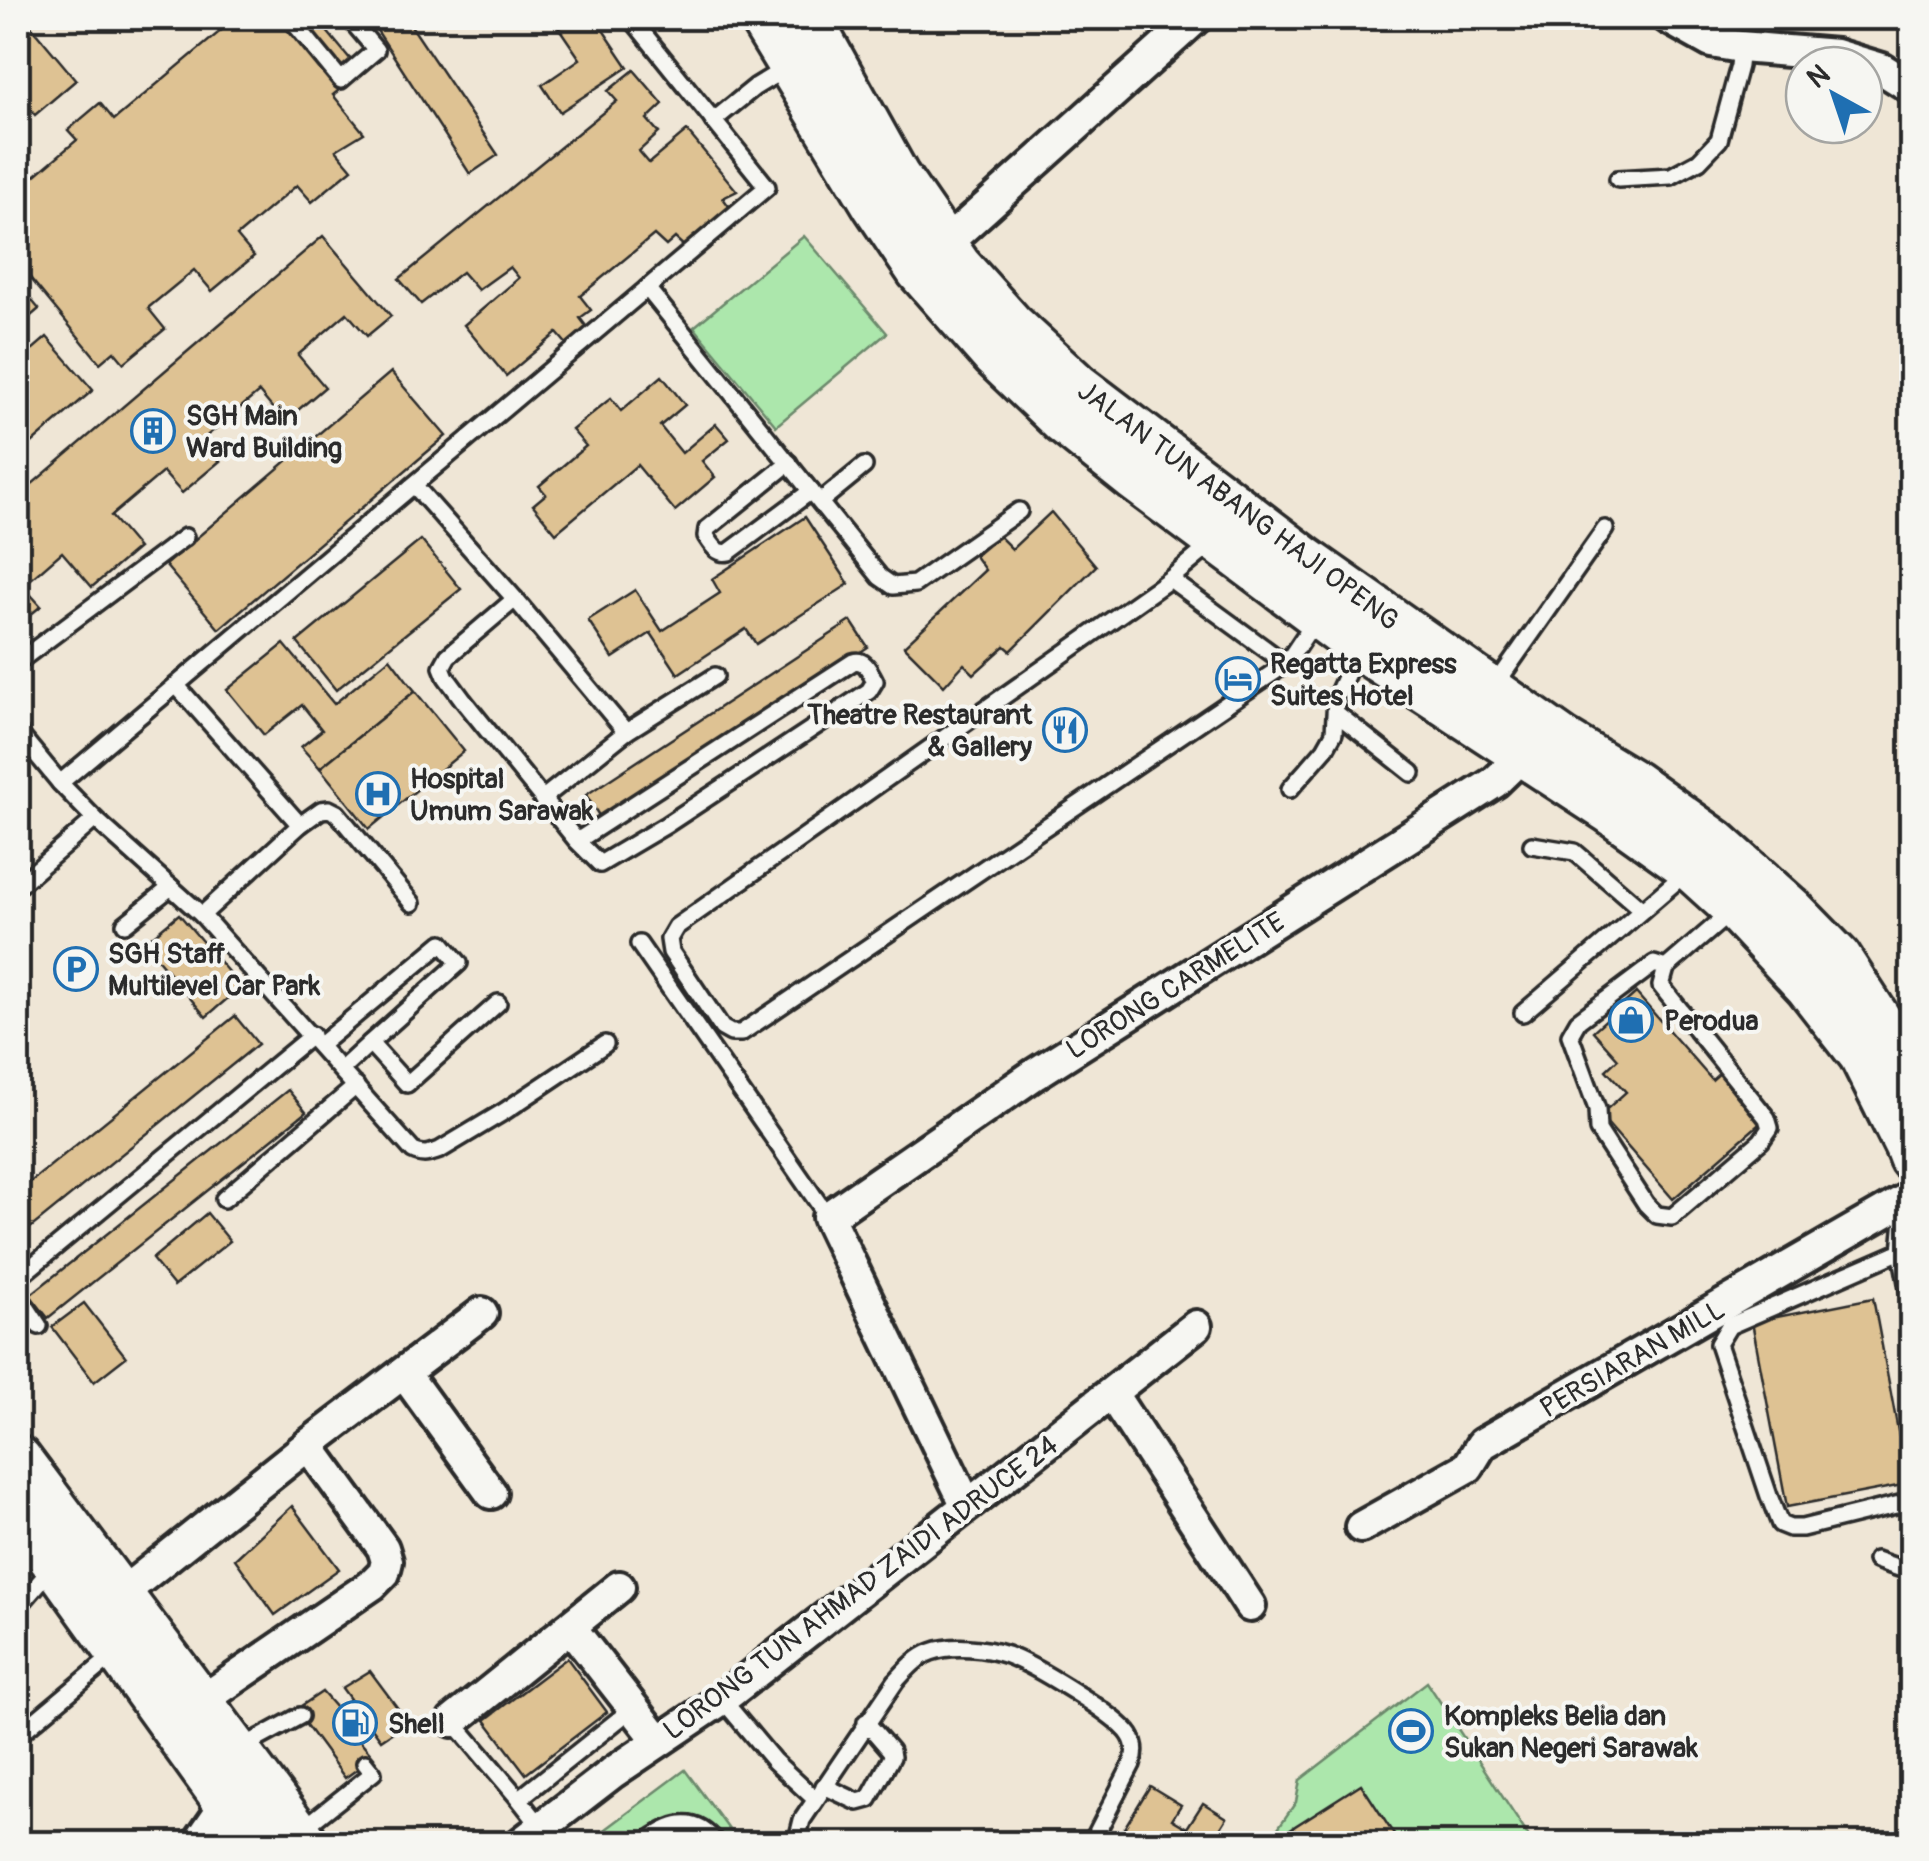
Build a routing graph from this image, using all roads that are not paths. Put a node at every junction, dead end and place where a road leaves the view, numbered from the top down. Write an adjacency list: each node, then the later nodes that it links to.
1 (290, 18): 2 (lane)
2 (349, 18)
3 (631, 18): 11 (lane)
4 (762, 18): 9 (main road, JALAN TUN ABANG HAJI OPENG)
5 (808, 18): 13 (main road, JALAN TUN ABANG HAJI OPENG)
6 (1196, 18): 13 (street)
7 (1668, 18): 8 (street)
8 (1741, 47): 10 (street); 12 (lane)
9 (790, 66): 11 (lane); 22 (main road, JALAN TUN ABANG HAJI OPENG)
10 (1912, 88)
11 (713, 122): 14 (lane)
12 (1618, 179)
13 (944, 245): 31 (main road, JALAN TUN ABANG HAJI OPENG)
14 (647, 288): 15 (lane); 17 (lane)
15 (789, 462): 18 (lane); 18 (lane)
16 (864, 466): 18 (lane)
17 (414, 484): 24 (lane); 30 (lane)
18 (816, 496): 19 (lane)
19 (1019, 511)
20 (1605, 529): 31 (lane)
21 (185, 537): 27 (lane)
22 (1218, 539): 23 (lane); 25 (main road, JALAN TUN ABANG HAJI OPENG)
23 (1170, 579): 28 (lane); 28 (lane)
24 (515, 599): 34 (lane); 39 (lane)
25 (1318, 615): 26 (main road, JALAN TUN ABANG HAJI OPENG); 28 (lane)
26 (1366, 651): 32 (lane); 35 (main road, JALAN TUN ABANG HAJI OPENG)
27 (18, 662)
28 (1286, 664)
29 (715, 676): 34 (lane)
30 (177, 686): 37 (lane); 41 (lane)
31 (1492, 690): 59 (main road, JALAN TUN ABANG HAJI OPENG)
32 (1336, 712): 36 (lane); 38 (lane)
33 (18, 732): 37 (lane)
34 (626, 732): 39 (lane)
35 (1523, 755): 44 (main road, JALAN TUN ABANG HAJI OPENG); 64 (street, LORONG CARMELITE)
36 (1412, 774)
37 (60, 783): 40 (lane)
38 (1290, 789)
39 (542, 798): 42 (lane)
40 (95, 819): 45 (lane); 46 (lane)
41 (300, 824): 47 (lane); 50 (lane)
42 (576, 841): 42 (lane)
43 (1532, 846): 49 (lane)
44 (1692, 868): 48 (main road, JALAN TUN ABANG HAJI OPENG); 49 (lane)
45 (18, 886)
46 (171, 887): 50 (lane); 51 (lane)
47 (412, 903)
48 (1735, 908): 53 (lane); 62 (main road, JALAN TUN ABANG HAJI OPENG)
49 (1641, 910): 55 (lane)
50 (202, 915): 56 (lane)
51 (124, 924)
52 (640, 944): 64 (lane)
53 (1666, 968): 53 (lane)
54 (498, 1004): 57 (lane)
55 (1523, 1013)
56 (316, 1040): 57 (lane); 60 (lane); 66 (lane)
57 (370, 1043): 60 (lane)
58 (604, 1044): 61 (lane)
59 (1908, 1064)
60 (342, 1069): 61 (lane)
61 (356, 1086): 63 (lane)
62 (1910, 1184): 65 (lane); 80 (street, PERSIARAN MILL)
63 (224, 1200)
64 (828, 1217): 78 (street)
65 (1900, 1251): 68 (lane); 77 (lane)
66 (18, 1278)
67 (18, 1294): 70 (lane)
68 (1912, 1308)
69 (482, 1313): 72 (street)
70 (39, 1326)
71 (1196, 1326): 73 (street, LORONG TUN AHMAD ZAIDI ADRUCE 24)
72 (404, 1373): 74 (street); 76 (street)
73 (1112, 1394): 78 (street, LORONG TUN AHMAD ZAIDI ADRUCE 24); 86 (street)
74 (308, 1446): 85 (street); 91 (street)
75 (18, 1459): 85 (main road)
76 (492, 1493)
77 (1912, 1502)
78 (967, 1506): 90 (street, LORONG TUN AHMAD ZAIDI ADRUCE 24)
79 (18, 1511): 82 (main road)
80 (1361, 1527)
81 (1876, 1560): 83 (lane)
82 (55, 1564): 87 (lane); 89 (main road)
83 (1912, 1565)
84 (619, 1588): 88 (street)
85 (120, 1595): 91 (main road)
86 (1250, 1606)
87 (18, 1607)
88 (572, 1628): 92 (street); 94 (street)
89 (118, 1651): 96 (lane); 102 (main road)
90 (722, 1699): 97 (street, LORONG TUN AHMAD ZAIDI ADRUCE 24); 100 (lane)
91 (200, 1702): 98 (main road)
92 (633, 1708): 97 (street); 101 (lane)
93 (300, 1716): 98 (lane)
94 (452, 1721): 101 (lane)
95 (866, 1722): 100 (lane); 100 (lane); 109 (lane)
96 (18, 1726)
97 (659, 1741): 103 (street, LORONG TUN AHMAD ZAIDI ADRUCE 24)
98 (238, 1750): 104 (main road)
99 (366, 1763): 104 (lane)
100 (819, 1792): 108 (lane)
101 (519, 1799): 103 (lane)
102 (228, 1802): 104 (main road); 105 (street)
103 (530, 1835)
104 (287, 1840)
105 (198, 1844)
106 (644, 1844): 107 (lane)
107 (717, 1844)
108 (796, 1844)
109 (1091, 1844)

